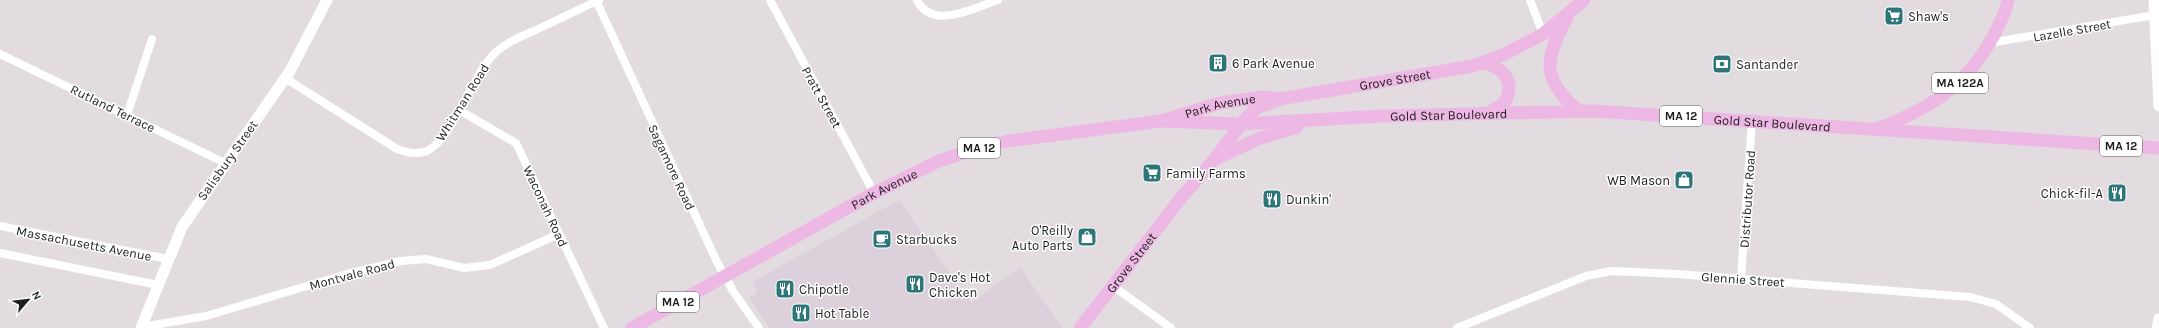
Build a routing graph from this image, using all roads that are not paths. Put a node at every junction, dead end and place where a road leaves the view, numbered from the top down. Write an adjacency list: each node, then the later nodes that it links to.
1 (597, 0): 20 (street, Whitman Road); 37 (street, Sagamore Road)
2 (770, 0): 32 (street, Pratt Street)
3 (917, 0): 4 (street)
4 (998, 0)
5 (1530, 0): 12 (street)
6 (1584, 0): 10 (main road, Grove Street / MA 12)
7 (2008, 0): 14 (main road, MA 122A)
8 (2154, 0): 11 (main road)
9 (326, 1): 17 (main road, Salisbury Street)
10 (1571, 12): 12 (main road, Grove Street / MA 12); 21 (main road)
11 (2155, 15): 14 (street, Lazelle Street); 19 (main road)
12 (1543, 34): 16 (main road, Grove Street / MA 12)
13 (152, 39): 23 (street)
14 (1989, 43): 28 (main road, MA 122A)
15 (0, 54): 23 (street, Rutland Terrace)
16 (1484, 63): 18 (main road, Grove Street / MA 12); 22 (main road)
17 (285, 78): 20 (street, Whitman Road); 31 (main road, Salisbury Street)
18 (1280, 99): 26 (main road, Park Avenue / MA 12); 27 (main road, Grove Street)
19 (2159, 106)
20 (459, 110): 34 (street, Waconah Road)
21 (1579, 111): 22 (main road, Gold Star Boulevard / MA 12); 25 (main road, Gold Star Boulevard / MA 12)
22 (1486, 113): 24 (main road, Gold Star Boulevard / MA 12)
23 (127, 115): 31 (street, Rutland Terrace)
24 (1344, 118): 27 (main road, Gold Star Boulevard / MA 12); 30 (main road, Grove Street)
25 (1752, 120): 28 (main road, Gold Star Boulevard / MA 12); 38 (street, Distributor Road)
26 (1161, 121): 27 (main road, Park Avenue / MA 12); 32 (main road, Park Avenue / MA 12)
27 (1240, 124): 30 (main road, Grove Street)
28 (1875, 130): 29 (main road, Gold Star Boulevard / MA 12)
29 (2159, 148)
30 (1214, 160): 40 (main road, Grove Street)
31 (225, 163): 36 (main road, Salisbury Street)
32 (874, 193): 37 (main road, Park Avenue / MA 12)
33 (0, 226): 36 (street, Massachusetts Avenue)
34 (559, 234): 42 (street, Montvale Road); 43 (street, Waconah Road)
35 (0, 253): 39 (street, Massachusetts Avenue)
36 (168, 259): 39 (main road, Salisbury Street)
37 (725, 276): 44 (main road, Park Avenue / MA 12); 45 (street, Sagamore Road)
38 (1741, 279): 48 (street, Glennie Street); 49 (street, Glennie Street)
39 (158, 286): 42 (main road, Salisbury Street)
40 (1113, 286): 46 (main road, Grove Street); 47 (street)
41 (2159, 319): 50 (main road)
42 (141, 328)
43 (604, 328)
44 (632, 328)
45 (759, 328)
46 (1080, 328)
47 (1171, 328)
48 (1457, 328)
49 (2030, 328)
50 (2157, 328)

